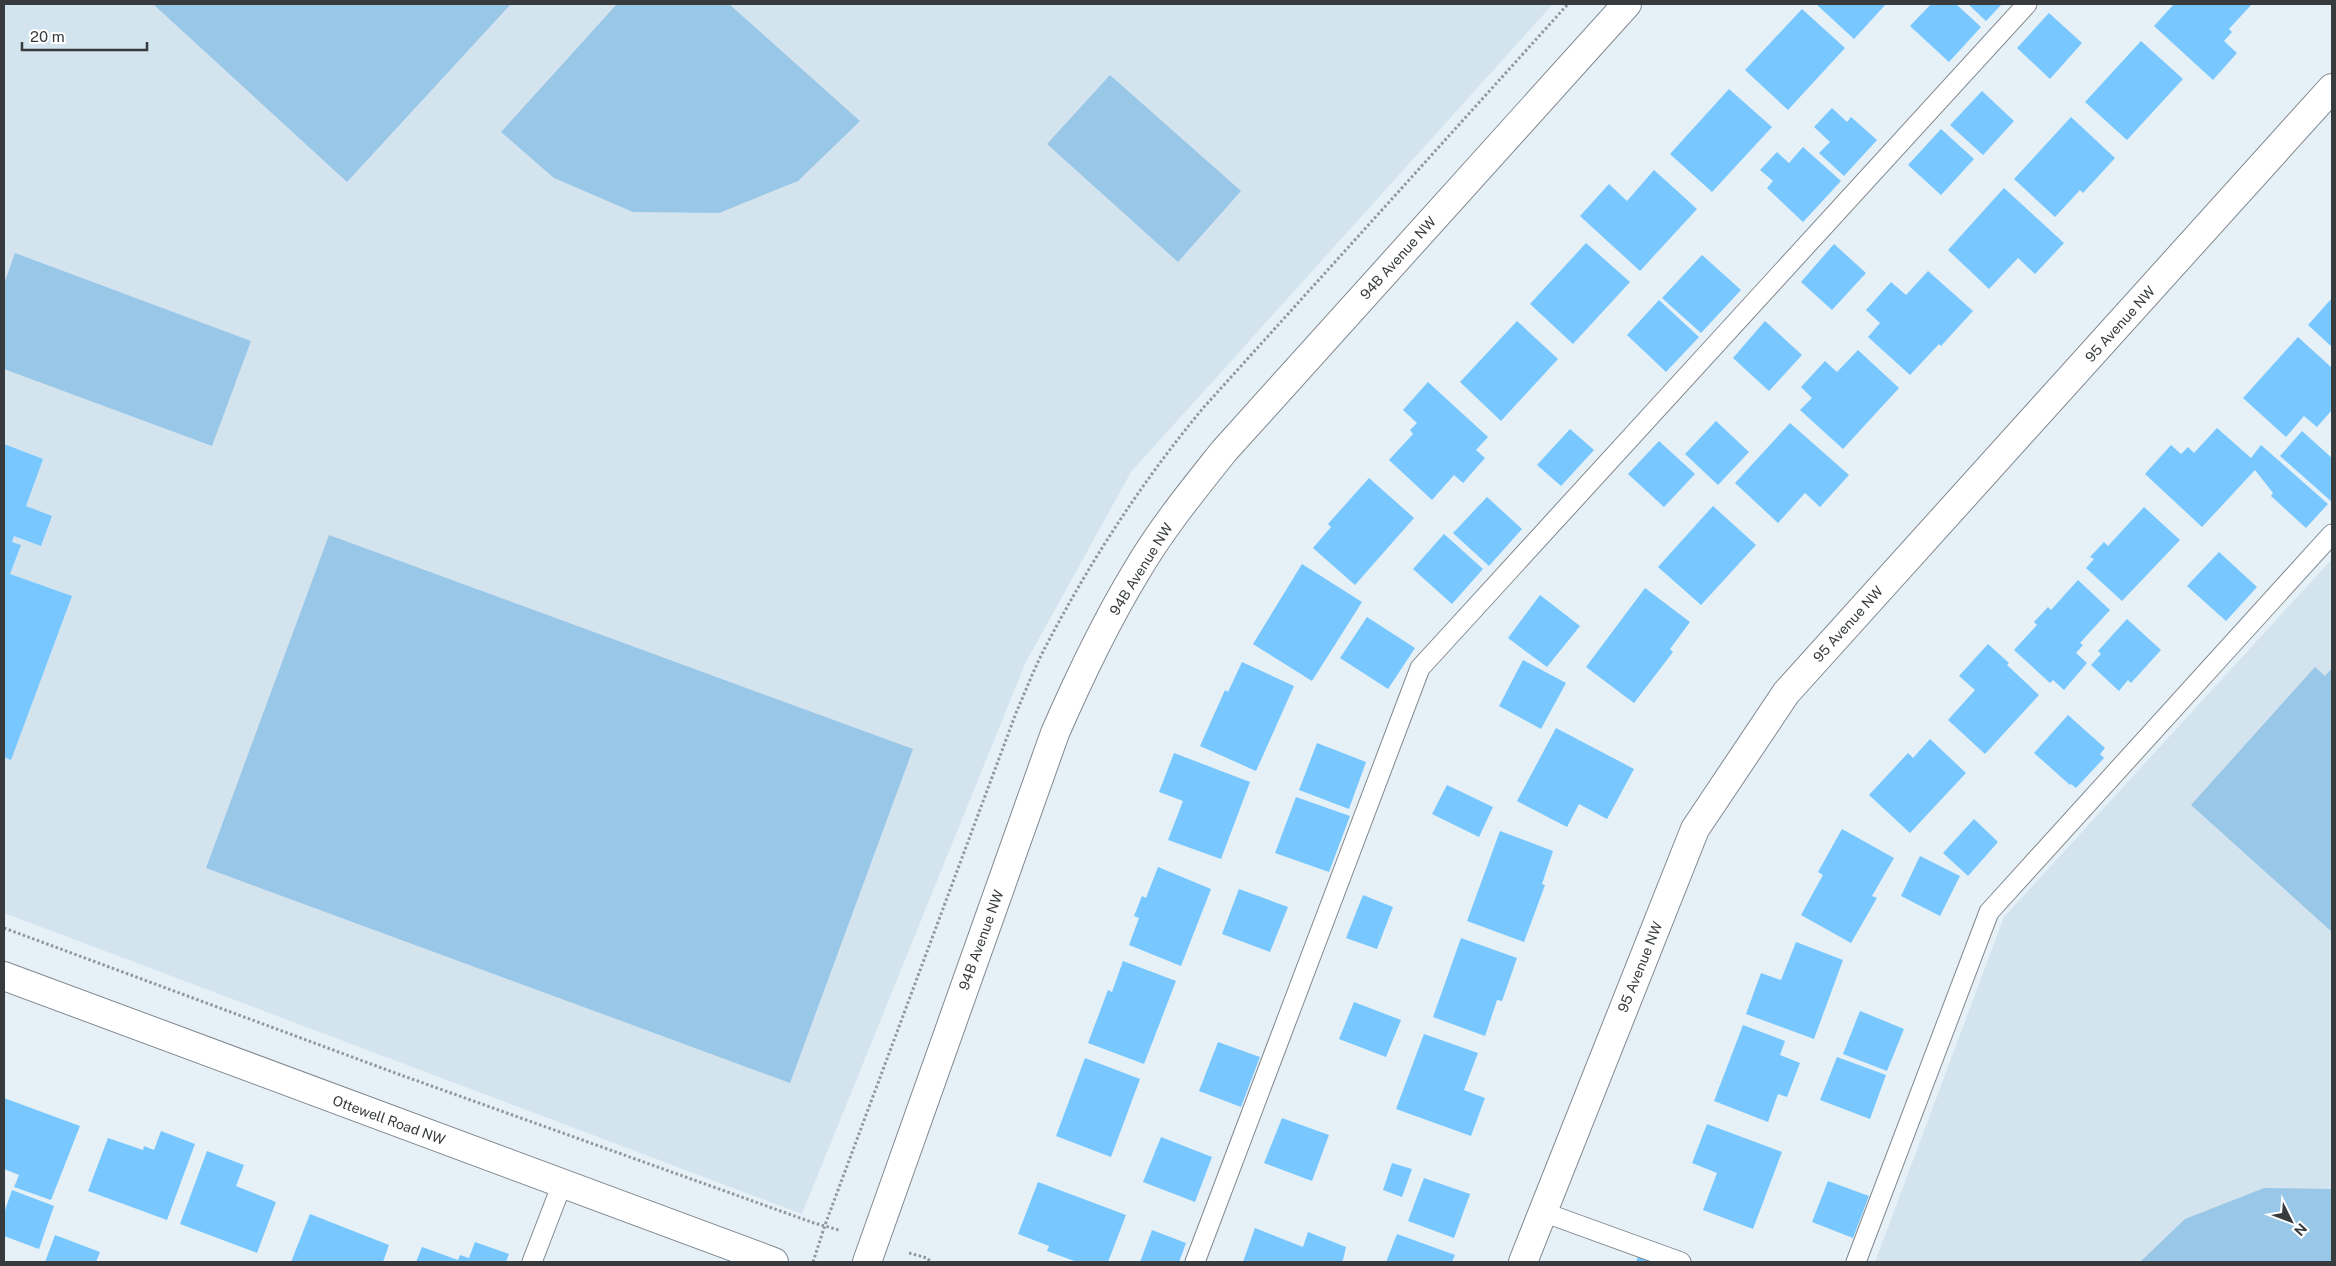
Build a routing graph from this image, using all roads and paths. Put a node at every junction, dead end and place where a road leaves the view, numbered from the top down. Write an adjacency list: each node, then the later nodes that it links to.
1 (1626, 4): 13 (street, 94B Avenue NW)
2 (2027, 4): 15 (lane)
3 (2332, 88): 8 (street, 95 Avenue NW)
4 (2332, 534): 18 (lane)
5 (4, 928): 12 (path)
6 (4, 976): 7 (street, Ottewell Road NW)
7 (562, 1184): 10 (lane); 11 (street, Ottewell Road NW)
8 (1543, 1212): 16 (street, 95 Avenue NW); 17 (lane)
9 (928, 1258): 14 (path)
10 (532, 1262)
11 (774, 1262)
12 (813, 1262)
13 (867, 1262)
14 (931, 1262)
15 (1195, 1262)
16 (1524, 1262)
17 (1680, 1262)
18 (1856, 1262)

